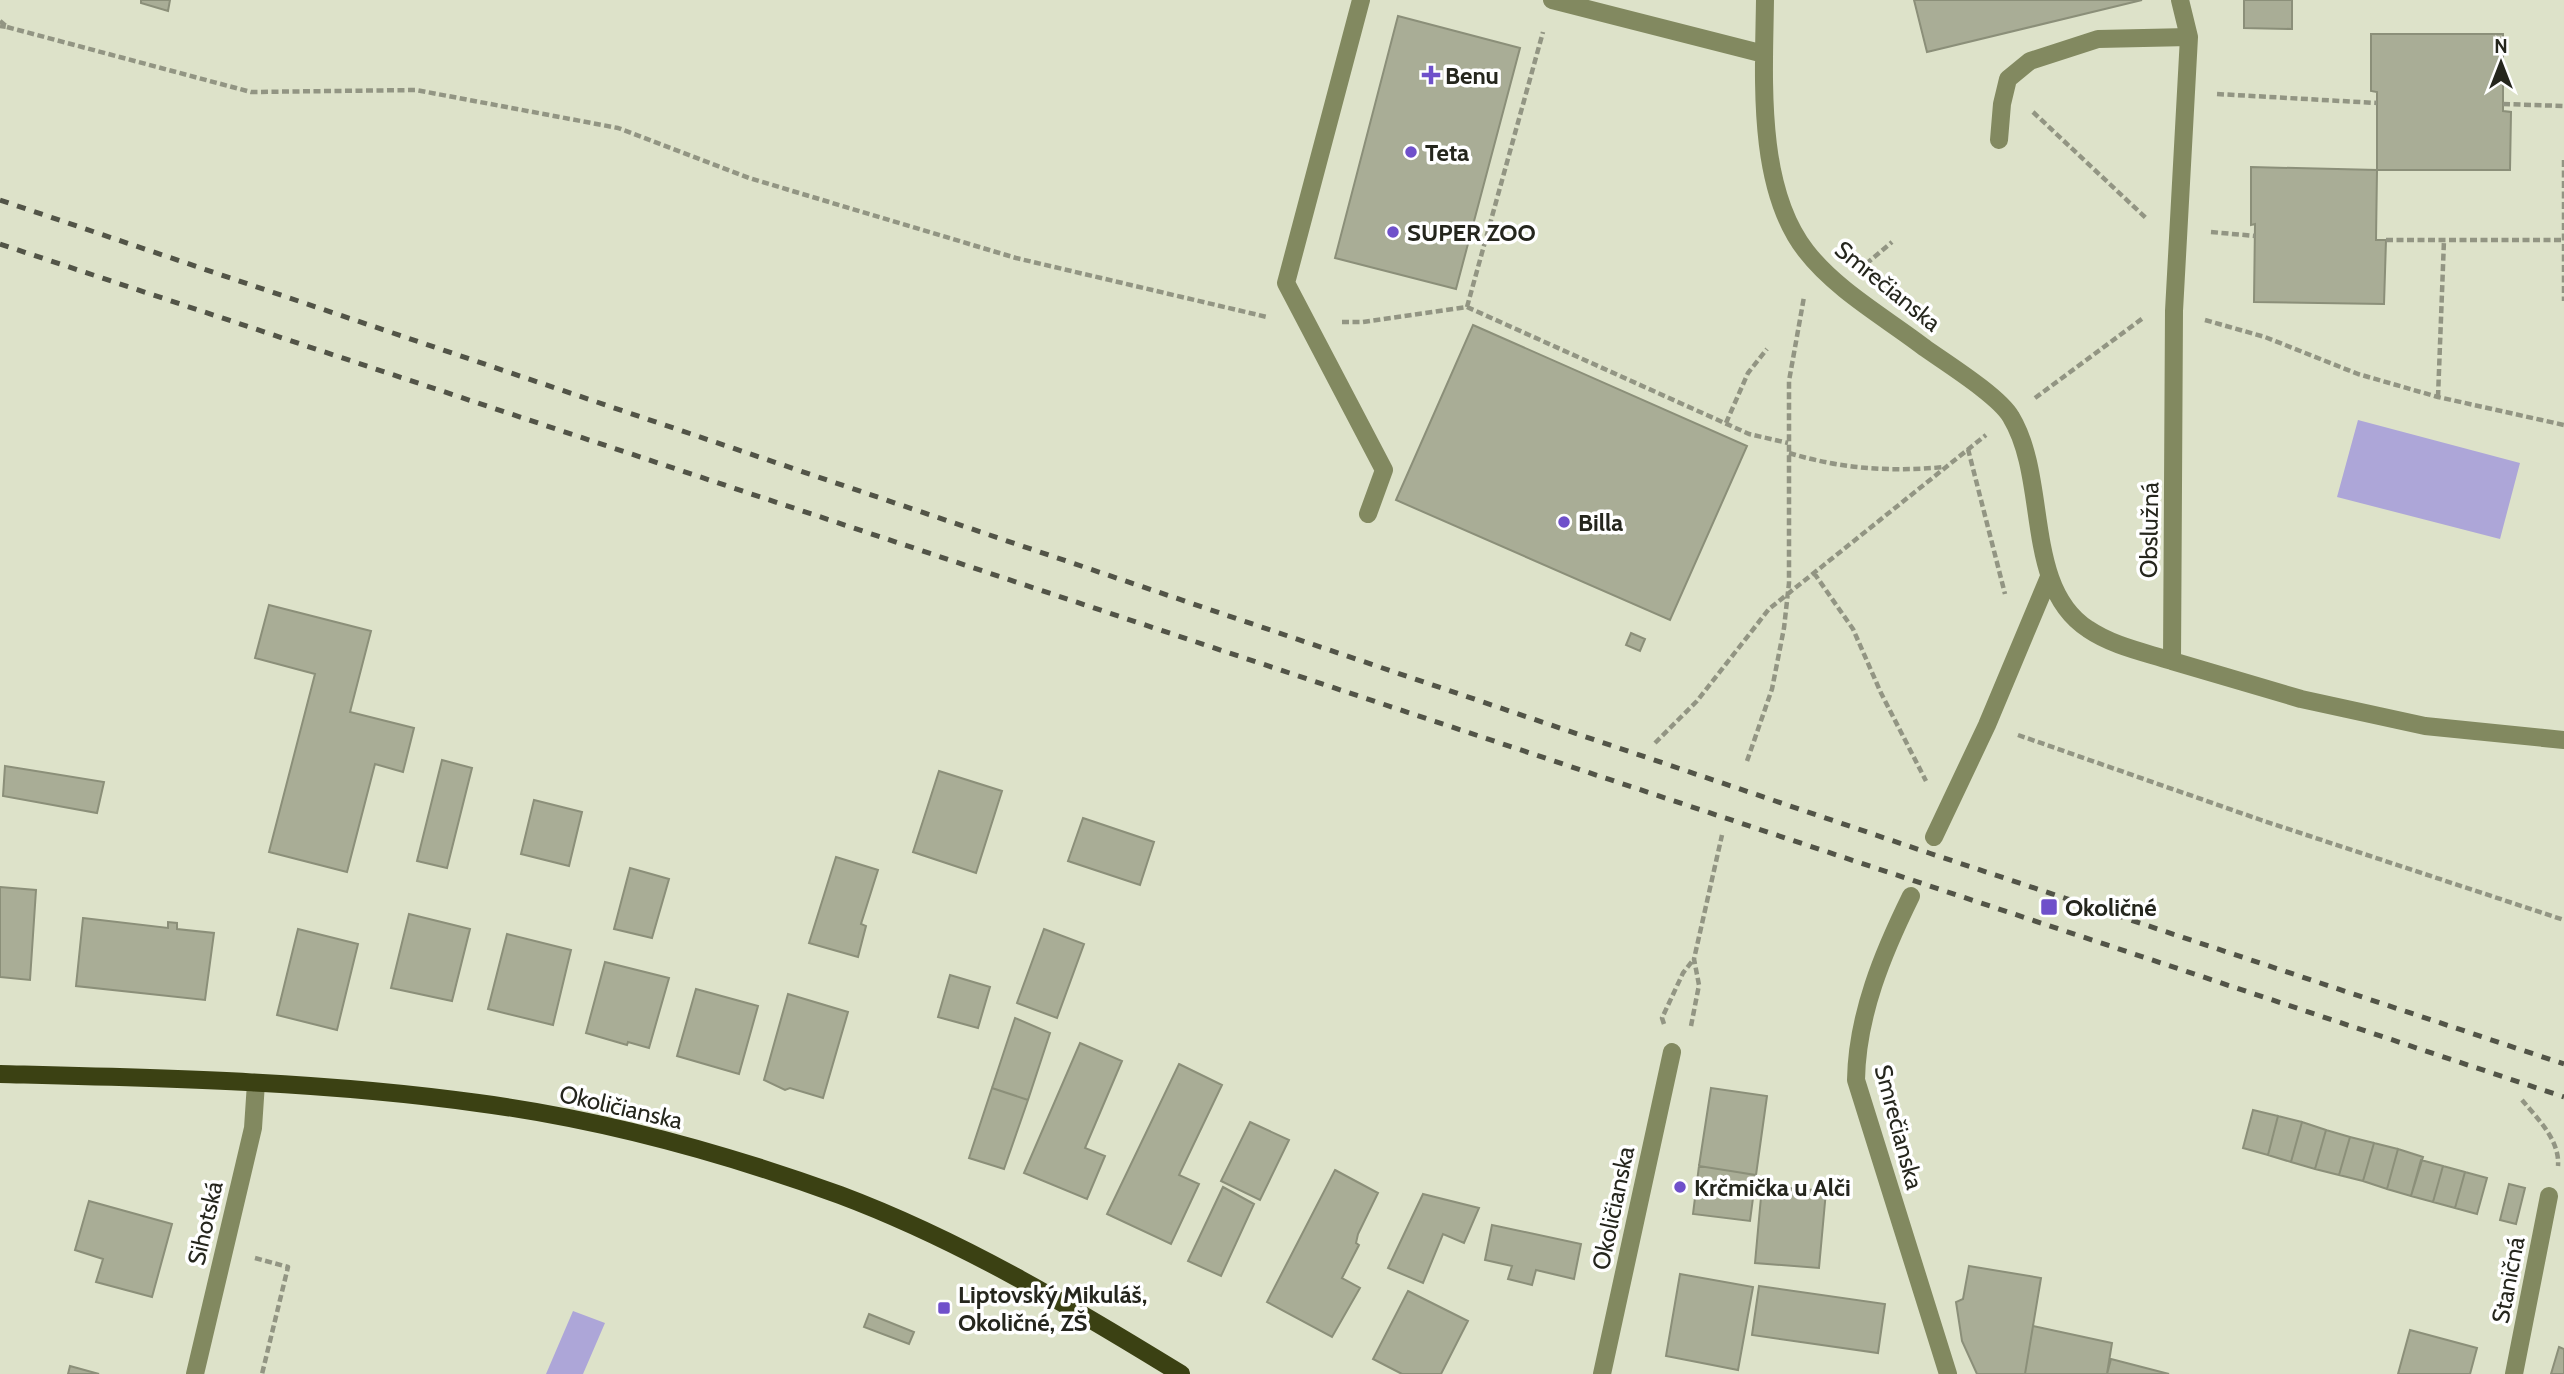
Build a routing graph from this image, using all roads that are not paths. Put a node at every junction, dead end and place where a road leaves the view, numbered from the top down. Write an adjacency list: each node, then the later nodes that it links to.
1 (1361, 0): 8 (street)
2 (1552, 0): 6 (street)
3 (1765, 0): 6 (street, Smrečianska)
4 (2180, 0): 5 (street, Obslužná)
5 (2189, 37): 7 (street); 10 (street, Obslužná)
6 (1764, 54): 9 (street, Smrečianska)
7 (1999, 140)
8 (1368, 514)
9 (2049, 577): 10 (street); 12 (street)
10 (2172, 661): 11 (street)
11 (2564, 740)
12 (1934, 838)
13 (1911, 896): 21 (street, Smrečianska)
14 (1672, 1052): 20 (street, Okoličianska)
15 (0, 1074): 16 (main road, Okoličianska)
16 (256, 1083): 18 (street, Sihotská); 19 (main road, Okoličianska)
17 (2549, 1196): 22 (street, Staničná)
18 (195, 1374)
19 (1181, 1374)
20 (1602, 1374)
21 (1948, 1374)
22 (2514, 1374)

